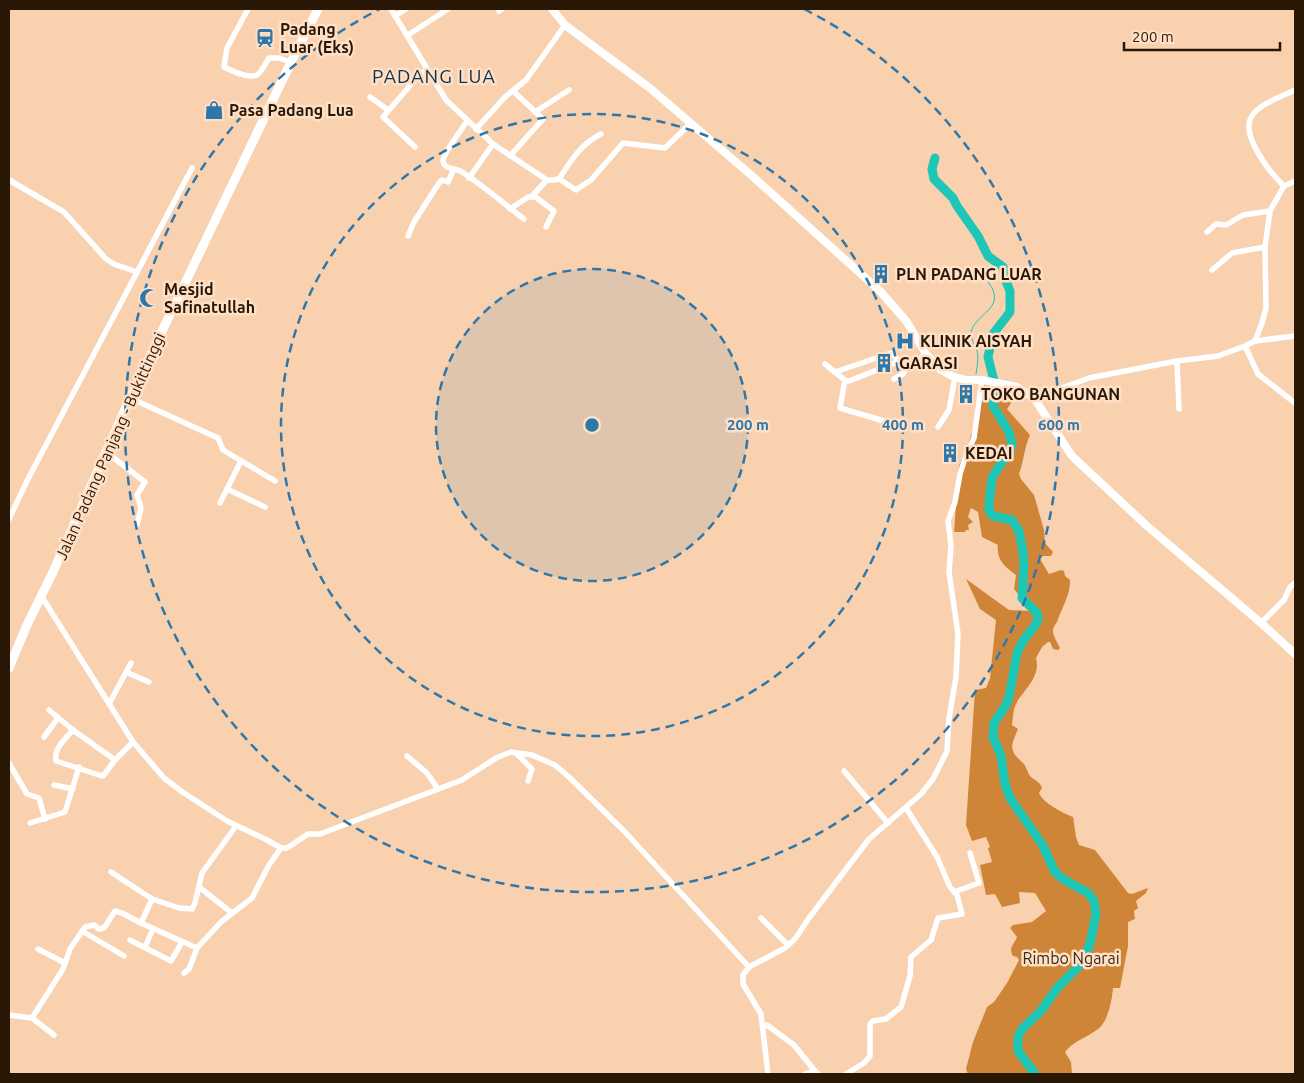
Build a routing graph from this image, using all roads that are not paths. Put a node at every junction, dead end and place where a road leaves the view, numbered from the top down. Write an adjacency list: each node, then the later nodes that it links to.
1 (248, 9): 10 (street)
2 (318, 9): 10 (highway, Jalan Padang Panjang - Bukittinggi)
3 (391, 9): 7 (street)
4 (406, 9): 7 (street)
5 (448, 9): 9 (street)
6 (552, 9): 8 (main road)
7 (395, 16): 9 (street)
8 (565, 25): 14 (street); 19 (main road)
9 (408, 36): 11 (street)
10 (291, 62): 56 (highway, Jalan Padang Panjang - Bukittinggi)
11 (427, 70): 16 (street); 18 (street)
12 (568, 90): 17 (street)
13 (1295, 90): 32 (street)
14 (513, 91): 17 (street); 20 (street)
15 (370, 96): 16 (street)
16 (388, 110): 23 (street)
17 (535, 112): 24 (street)
18 (467, 121): 20 (street); 26 (street)
19 (691, 124): 28 (street); 46 (main road)
20 (476, 128): 22 (street)
21 (602, 134): 28 (street)
22 (492, 144): 24 (street); 27 (street)
23 (415, 147)
24 (510, 156): 30 (street)
25 (192, 168): 42 (street)
26 (450, 176): 27 (street); 39 (street)
27 (469, 178): 34 (street)
28 (559, 178): 30 (street)
29 (9, 180): 42 (street)
30 (547, 180): 33 (street)
31 (1295, 180): 32 (street)
32 (1284, 186): 35 (street)
33 (534, 196): 34 (street); 37 (street)
34 (510, 209): 36 (street)
35 (1270, 211): 38 (street); 40 (street)
36 (524, 219)
37 (546, 227)
38 (1207, 232)
39 (408, 236)
40 (1265, 247): 41 (street); 44 (street)
41 (1212, 270)
42 (137, 272): 68 (street)
43 (1295, 336): 44 (street)
44 (1255, 340): 45 (street)
45 (1246, 346): 47 (street); 58 (street)
46 (926, 354): 50 (street); 52 (main road)
47 (1177, 361): 57 (street); 59 (street)
48 (900, 362): 50 (street); 51 (street); 55 (street)
49 (825, 364): 51 (street)
50 (907, 367): 53 (street)
51 (835, 372): 55 (street)
52 (955, 377): 54 (main road); 61 (street)
53 (894, 379)
54 (982, 380): 57 (main road); 94 (street)
55 (846, 381): 60 (street)
56 (130, 398): 62 (highway, Jalan Padang Panjang - Bukittinggi); 63 (street)
57 (1034, 398): 72 (main road)
58 (1295, 403)
59 (1180, 409)
60 (884, 421)
61 (938, 427)
62 (106, 452): 69 (street); 71 (highway, Jalan Padang Panjang - Bukittinggi)
63 (241, 461): 64 (street); 65 (street)
64 (274, 480)
65 (227, 489): 66 (street); 67 (street)
66 (220, 503)
67 (265, 507)
68 (9, 519)
69 (136, 525)
70 (1295, 584): 72 (street)
71 (42, 597): 75 (highway, Jalan Padang Panjang - Bukittinggi); 78 (street)
72 (1262, 623): 73 (main road)
73 (1295, 654)
74 (130, 663): 76 (street)
75 (9, 668)
76 (126, 672): 77 (street); 78 (street)
77 (149, 682)
78 (109, 704): 83 (street)
79 (49, 710): 80 (street)
80 (58, 718): 81 (street); 82 (street)
81 (73, 730): 86 (street); 88 (street)
82 (44, 737)
83 (133, 742): 86 (street); 98 (street)
84 (516, 752): 90 (street); 93 (street); 118 (street)
85 (407, 756): 93 (street)
86 (114, 760): 88 (street)
87 (9, 763): 95 (street)
88 (79, 768): 92 (street)
89 (844, 771): 96 (street)
90 (528, 781)
91 (54, 785): 92 (street)
92 (73, 789): 95 (street)
93 (438, 789): 99 (street)
94 (906, 808): 96 (street); 103 (street)
95 (45, 819): 97 (street)
96 (888, 822): 112 (street)
97 (30, 823)
98 (236, 826): 99 (street); 102 (street)
99 (281, 848): 105 (street)
100 (970, 853): 103 (street)
101 (111, 872): 104 (street)
102 (199, 886): 104 (street); 105 (street)
103 (954, 892): 127 (street)
104 (152, 899): 107 (street)
105 (232, 913): 114 (street)
106 (761, 918): 112 (street)
107 (141, 923): 108 (street); 109 (street)
108 (153, 929): 111 (street); 113 (street)
109 (82, 931): 116 (street); 117 (street)
110 (130, 940): 113 (street)
111 (182, 942): 113 (street); 114 (street)
112 (788, 945): 118 (street)
113 (145, 947)
114 (196, 948): 119 (street)
115 (38, 949): 117 (street)
116 (124, 956)
117 (65, 963): 121 (street)
118 (749, 967): 122 (street)
119 (184, 973)
120 (9, 1014): 121 (street)
121 (32, 1018): 123 (street)
122 (763, 1027): 124 (street); 125 (street)
123 (54, 1035)
124 (817, 1072): 126 (street)
125 (768, 1074)
126 (805, 1074)
127 (846, 1074)

